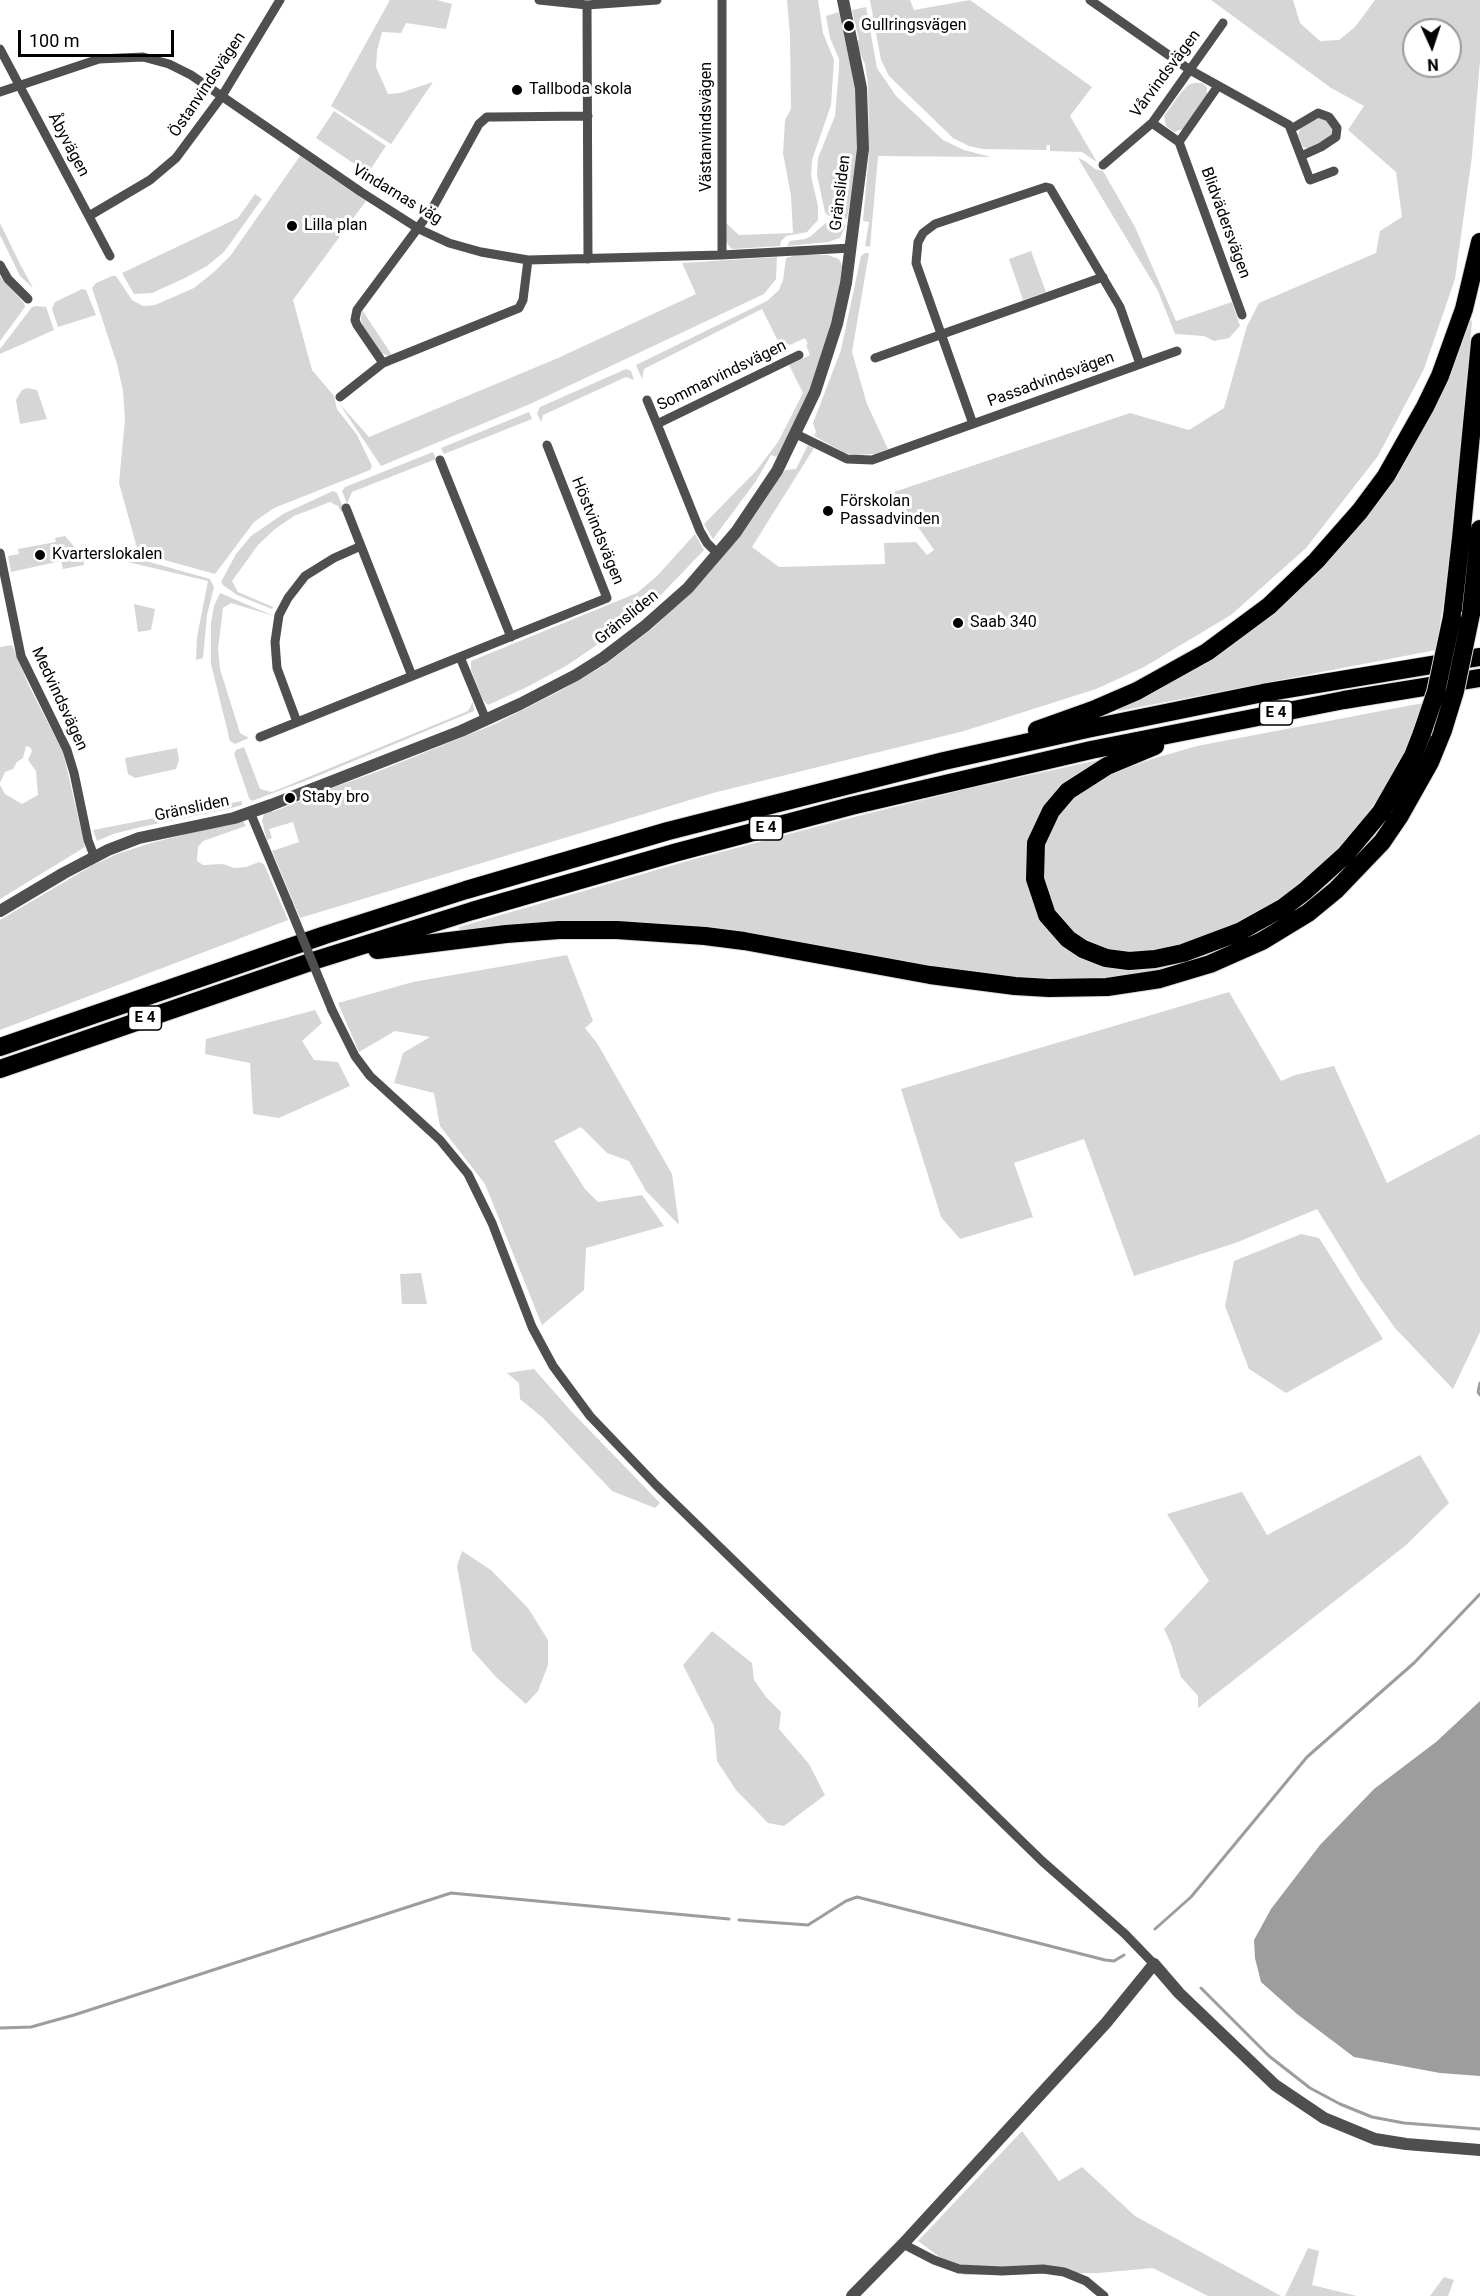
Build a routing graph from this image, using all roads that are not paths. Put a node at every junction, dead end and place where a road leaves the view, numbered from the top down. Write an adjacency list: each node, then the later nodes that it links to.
1 (280, 0): 14 (street, Östanvindsvägen)
2 (539, 0): 7 (street)
3 (657, 0): 7 (street)
4 (722, 0): 26 (street, Västanvindsvägen)
5 (843, 0): 25 (street, Gränsliden)
6 (1090, 0): 10 (street)
7 (587, 5): 15 (street)
8 (1223, 23): 10 (street, Vårvindsvägen)
9 (0, 49): 11 (street, Åbyvägen)
10 (1190, 70): 12 (street); 16 (street, Vårvindsvägen)
11 (20, 86): 13 (street, Vindarnas väg); 14 (street, Vindarnas väg); 22 (street, Åbyvägen)
12 (1218, 86): 17 (street); 18 (street)
13 (0, 92)
14 (222, 96): 22 (street, Östanvindsvägen); 23 (street, Vindarnas väg)
15 (588, 116): 23 (street); 28 (street)
16 (1152, 123): 18 (street); 20 (street, Vårvindsvägen)
17 (1291, 129): 19 (street); 19 (street)
18 (1179, 142): 33 (street, Blidvädersvägen)
19 (1301, 156): 21 (street)
20 (1103, 165)
21 (1334, 171)
22 (89, 216): 27 (street, Åbyvägen)
23 (419, 229): 29 (street, Vindarnas väg); 39 (street)
24 (1480, 242): 62 (highway)
25 (851, 248): 26 (street, Vindarnas väg); 45 (street, Gränsliden)
26 (722, 255): 28 (street, Vindarnas väg)
27 (110, 256)
28 (588, 259): 29 (street, Vindarnas väg)
29 (528, 260): 39 (street)
30 (0, 265): 32 (street)
31 (1103, 277): 34 (street); 34 (street, Passadvindsvägen); 40 (street, Passadvindsvägen)
32 (28, 299)
33 (1242, 315)
34 (941, 335): 38 (street); 44 (street, Passadvindsvägen)
35 (1480, 342): 60 (highway, bridge)
36 (1177, 351): 40 (street, Passadvindsvägen)
37 (799, 355): 43 (street, Sommarvindsvägen)
38 (875, 358)
39 (382, 363): 41 (street)
40 (1140, 364): 44 (street, Passadvindsvägen)
41 (340, 397)
42 (647, 400): 43 (street, Sommarvindsvägen)
43 (657, 424): 52 (street, Sommarvindsvägen)
44 (973, 424): 45 (street, Passadvindsvägen)
45 (796, 434): 52 (street, Gränsliden)
46 (547, 445): 53 (street, Höstvindsvägen)
47 (440, 460): 53 (street)
48 (346, 508): 50 (street)
49 (1480, 529): 66 (highway, bridge)
50 (360, 546): 56 (street); 59 (street)
51 (0, 553): 64 (street, Medvindsvägen)
52 (718, 554): 58 (street, Gränsliden)
53 (511, 637): 54 (street, Höstvindsvägen)
54 (460, 657): 56 (street, Höstvindsvägen); 58 (street)
55 (1480, 657): 62 (highway, E 4)
56 (412, 676): 59 (street, Höstvindsvägen)
57 (1480, 678): 60 (highway, E 4)
58 (486, 720): 63 (street, Gränsliden)
59 (297, 722): 61 (street, Höstvindsvägen)
60 (1208, 726): 66 (highway, E 4)
61 (260, 737)
62 (944, 761): 67 (highway, E 4)
63 (250, 812): 64 (street, Gränsliden); 69 (street, bridge)
64 (94, 856): 65 (street, Gränsliden)
65 (0, 911)
66 (316, 960): 68 (highway, E 4)
67 (0, 1047)
68 (0, 1069)
69 (1154, 1964): 70 (street); 71 (street)
70 (1480, 2150)
71 (903, 2244): 72 (street); 73 (street)
72 (852, 2296)
73 (1104, 2296)

